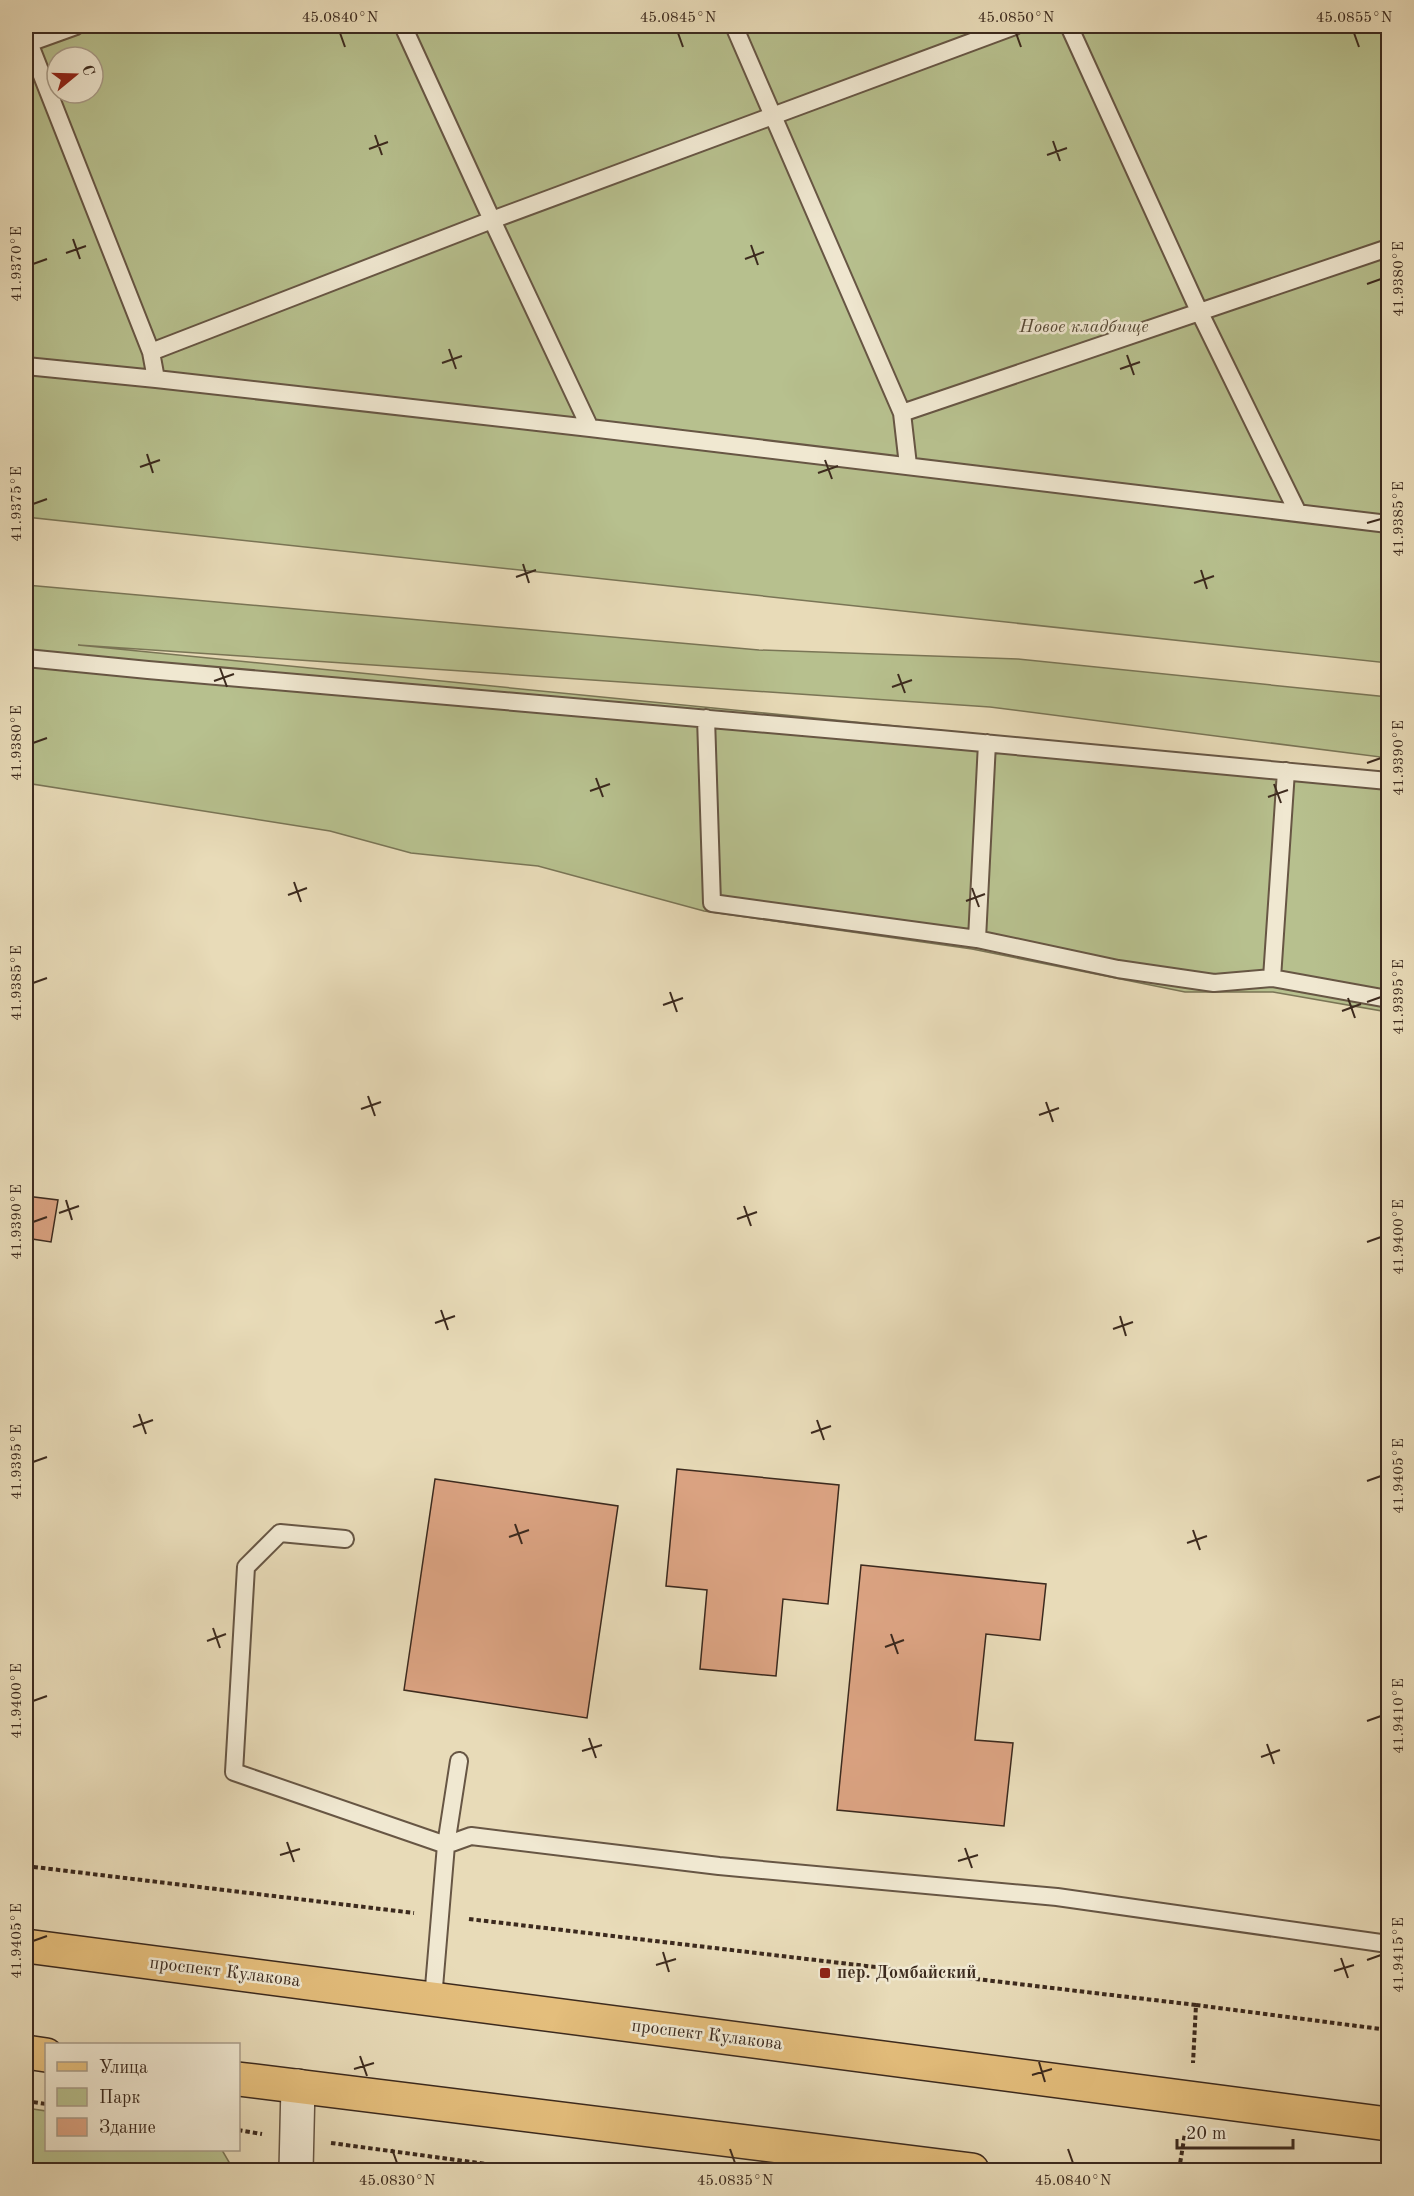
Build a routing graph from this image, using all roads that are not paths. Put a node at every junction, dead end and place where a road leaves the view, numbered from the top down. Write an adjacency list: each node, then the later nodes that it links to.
1 (76, 26): 6 (lane)
2 (403, 26): 8 (lane)
3 (734, 26): 7 (lane)
4 (1015, 26): 7 (lane)
5 (1069, 26): 10 (lane)
6 (27, 41): 11 (lane)
7 (773, 116): 8 (lane); 14 (lane)
8 (492, 220): 11 (lane); 15 (lane)
9 (1389, 248): 10 (lane)
10 (1199, 311): 14 (lane); 17 (lane)
11 (151, 352): 13 (lane)
12 (26, 366): 13 (lane)
13 (156, 379): 15 (lane)
14 (902, 413): 16 (lane)
15 (590, 428): 16 (lane)
16 (908, 465): 17 (lane)
17 (1298, 513): 18 (lane)
18 (1389, 524)
19 (26, 658): 20 (lane)
20 (706, 718): 21 (lane); 24 (lane)
21 (987, 743): 22 (lane); 24 (lane)
22 (1286, 771): 23 (lane); 25 (lane)
23 (1389, 781)
24 (977, 939): 25 (lane)
25 (1272, 978): 26 (lane)
26 (1389, 999)
27 (345, 1539): 29 (lane)
28 (459, 1761): 29 (lane)
29 (447, 1845): 30 (lane); 32 (lane)
30 (1389, 1944)
31 (26, 1946): 32 (main road, проспект Кулакова)
32 (433, 1999): 37 (main road, проспект Кулакова)
33 (26, 2052): 34 (main road)
34 (45, 2055)
35 (240, 2079): 36 (main road)
36 (298, 2086): 38 (street); 39 (main road)
37 (1389, 2124)
38 (296, 2170)
39 (972, 2170)

